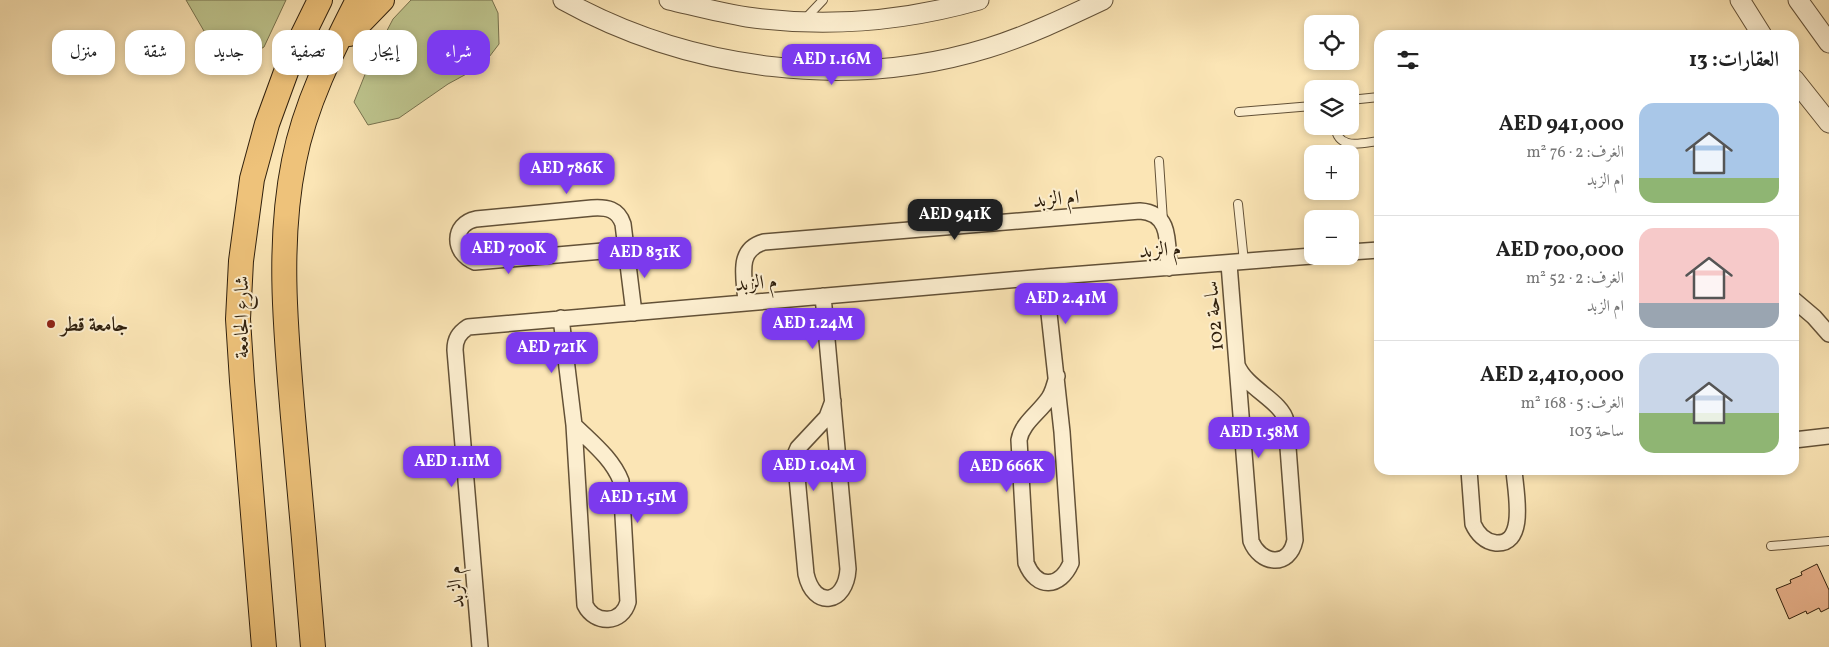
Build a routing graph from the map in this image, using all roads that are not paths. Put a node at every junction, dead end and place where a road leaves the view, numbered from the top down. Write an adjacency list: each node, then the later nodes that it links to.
1 (306, 0): 15 (main road)
2 (320, 0): 16 (main road, شارع الجامعة)
3 (358, 0): 17 (main road)
4 (382, 0): 19 (main road)
5 (563, 0): 10 (street)
6 (669, 0): 14 (street)
7 (823, 0): 14 (lane)
8 (936, 0): 13 (lane)
9 (979, 0): 13 (street)
10 (1103, 0)
11 (1740, 0): 18 (street)
12 (1798, 0): 20 (street)
13 (917, 14): 14 (street)
14 (802, 22)
15 (302, 30)
16 (305, 30)
17 (343, 30)
18 (1759, 30)
19 (343, 41)
20 (1829, 43)
21 (285, 75): 57 (main road, شارع الجامعة)
22 (322, 75): 58 (main road)
23 (1799, 85): 28 (street)
24 (1374, 98): 25 (lane)
25 (1359, 99)
26 (1304, 107): 27 (lane)
27 (1239, 112)
28 (1829, 123)
29 (1337, 135): 30 (lane)
30 (1374, 142)
31 (1159, 162): 33 (lane)
32 (1238, 204): 38 (lane)
33 (1163, 221): 39 (street); 42 (street, ام الزبد)
34 (626, 249): 34 (street); 44 (street)
35 (1374, 250): 36 (street)
36 (1359, 251)
37 (1304, 257): 38 (street, م الزبد)
38 (1236, 263): 39 (street, م الزبد); 47 (street, ساحة 102)
39 (1169, 268): 40 (street, م الزبد)
40 (1045, 277): 41 (street, م الزبد); 48 (street)
41 (823, 296): 42 (street, م الزبد); 49 (street)
42 (746, 303): 44 (street, م الزبد)
43 (1799, 304): 46 (street)
44 (634, 312): 45 (street, م الزبد)
45 (561, 318): 50 (street); 59 (street, م الزبد)
46 (1829, 334)
47 (1237, 366): 47 (street, ساحة 102)
48 (1057, 376): 48 (street)
49 (833, 401): 49 (street)
50 (574, 425): 50 (street)
51 (1829, 436): 52 (street)
52 (1799, 439)
53 (1469, 475): 54 (street)
54 (1514, 475)
55 (1829, 541): 56 (lane)
56 (1771, 546)
57 (264, 647)
58 (313, 647)
59 (480, 647)

